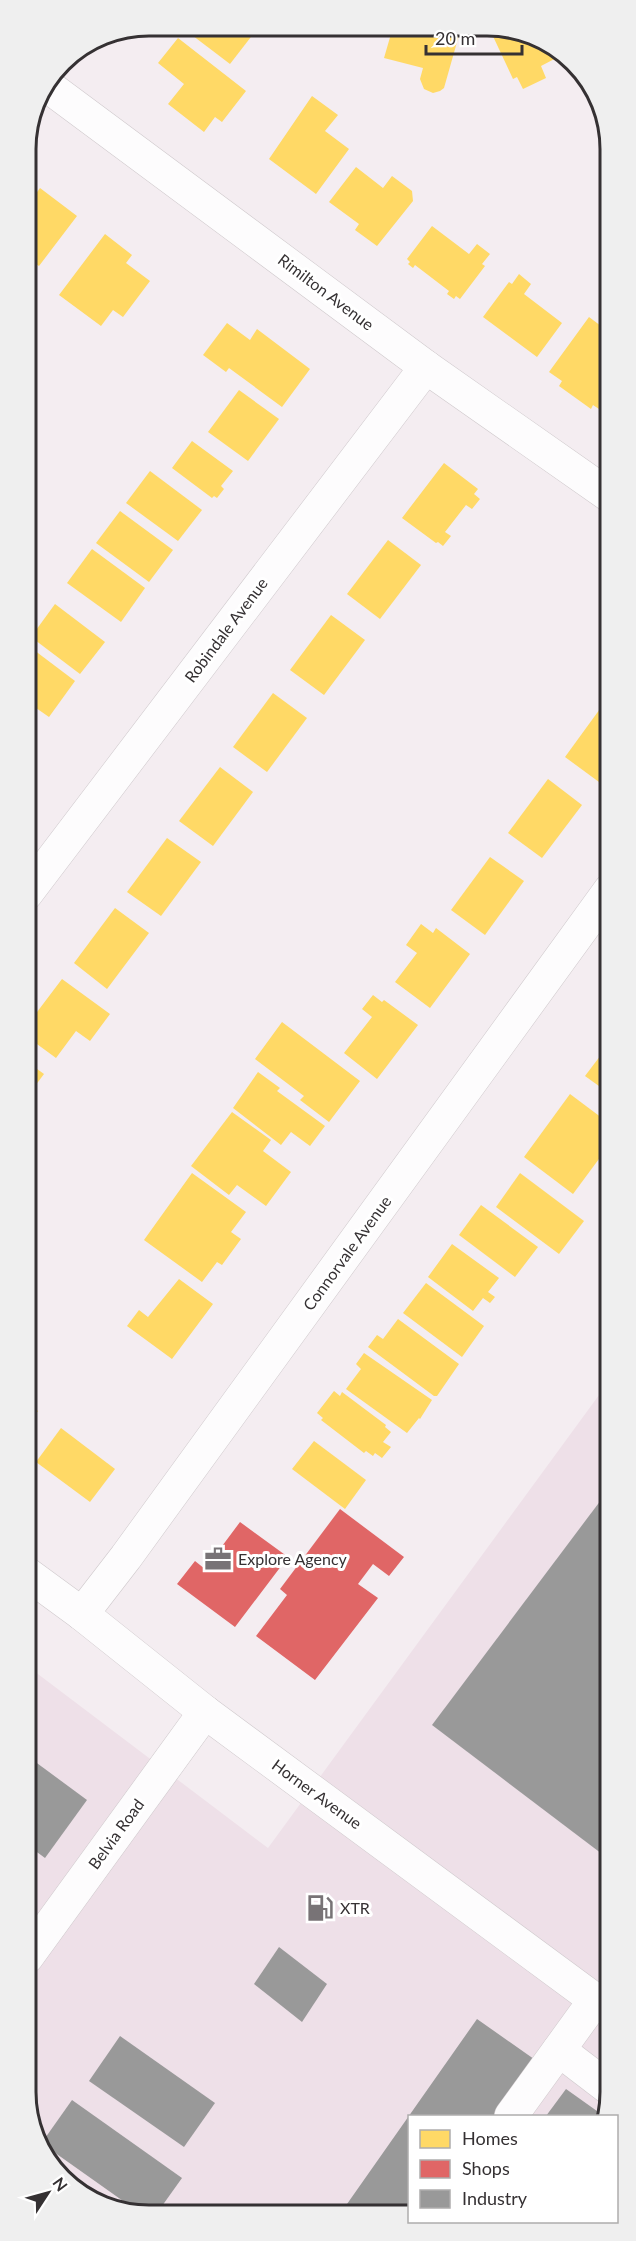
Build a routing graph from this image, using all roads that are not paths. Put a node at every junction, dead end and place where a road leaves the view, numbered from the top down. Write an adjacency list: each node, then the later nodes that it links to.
1 (53, 90): 2 (street, Rimilton Avenue)
2 (426, 366): 3 (street, Rimilton Avenue); 4 (street, Robindale Avenue)
3 (600, 489)
4 (36, 881)
5 (600, 904): 7 (street, Connorvale Avenue)
6 (36, 1580): 7 (street, Horner Avenue)
7 (82, 1614): 8 (street, Horner Avenue)
8 (205, 1712): 9 (street, Belvia Road); 10 (street, Horner Avenue)
9 (36, 1945)
10 (600, 2004)
11 (600, 2009): 12 (street)
12 (559, 2050): 13 (street); 14 (street)
13 (600, 2081)
14 (513, 2115)

